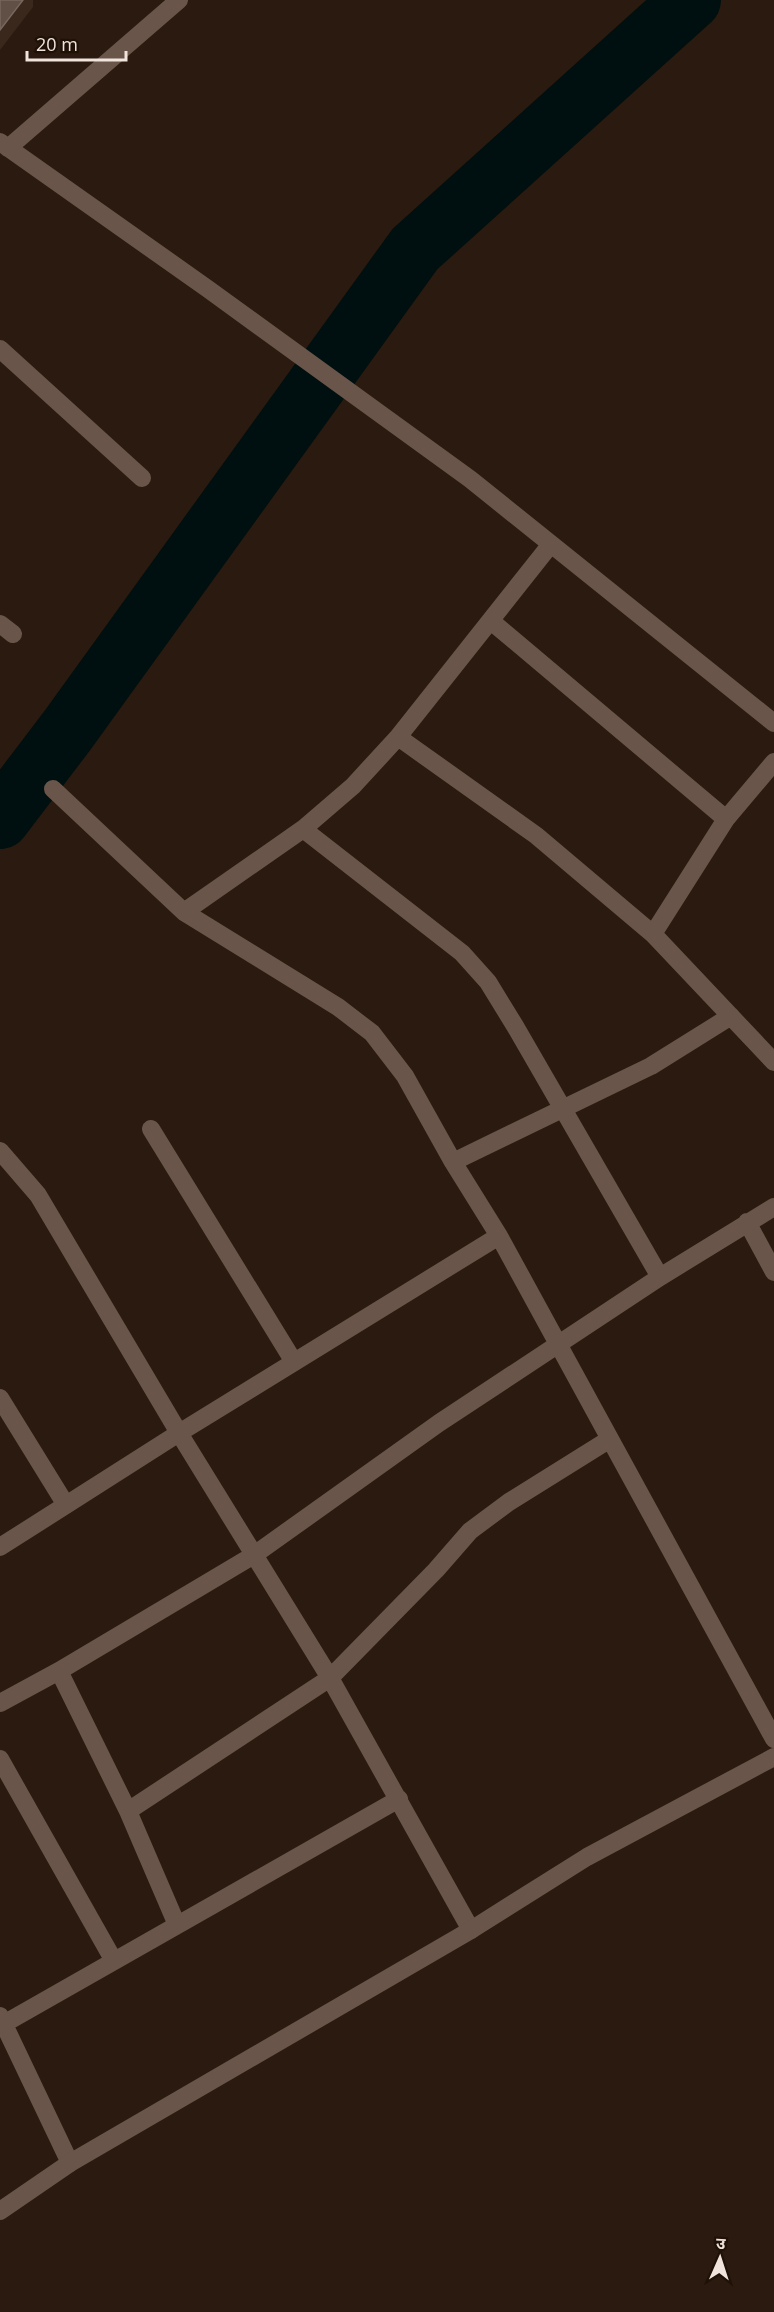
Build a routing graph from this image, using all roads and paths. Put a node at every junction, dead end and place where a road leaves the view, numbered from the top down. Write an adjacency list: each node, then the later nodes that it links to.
1 (179, 0): 2 (street)
2 (4, 145): 5 (street)
3 (0, 349): 4 (street)
4 (142, 478)
5 (551, 544): 6 (street); 7 (street)
6 (491, 621): 8 (street); 11 (street)
7 (774, 723)
8 (398, 737): 12 (street); 14 (street)
9 (774, 762): 11 (street)
10 (53, 789): 13 (street)
11 (726, 819): 14 (street)
12 (303, 829): 13 (street); 17 (street)
13 (184, 912): 20 (street)
14 (653, 934): 15 (street)
15 (731, 1016): 16 (street); 17 (street)
16 (774, 1062)
17 (563, 1108): 20 (street); 25 (street)
18 (151, 1129): 27 (street)
19 (0, 1151): 29 (street)
20 (453, 1162): 23 (street)
21 (774, 1207): 22 (street)
22 (747, 1222): 24 (street); 25 (street)
23 (499, 1236): 26 (street); 27 (street)
24 (774, 1272)
25 (660, 1277): 26 (street)
26 (558, 1343): 30 (street); 33 (street)
27 (294, 1362): 29 (street)
28 (0, 1398): 31 (street)
29 (179, 1433): 31 (street); 33 (street)
30 (610, 1439): 35 (street); 37 (street)
31 (66, 1505): 32 (street)
32 (0, 1547)
33 (254, 1555): 34 (street); 35 (street)
34 (59, 1671): 36 (street); 41 (street)
35 (330, 1678): 40 (street); 41 (street)
36 (0, 1702)
37 (774, 1739)
38 (774, 1757): 43 (street)
39 (0, 1760): 44 (street)
40 (399, 1799): 42 (street); 43 (street)
41 (128, 1811): 42 (street)
42 (177, 1925): 44 (street)
43 (471, 1930): 46 (street)
44 (114, 1961): 45 (street)
45 (2, 2021): 46 (street)
46 (70, 2163): 47 (street)
47 (0, 2211)

